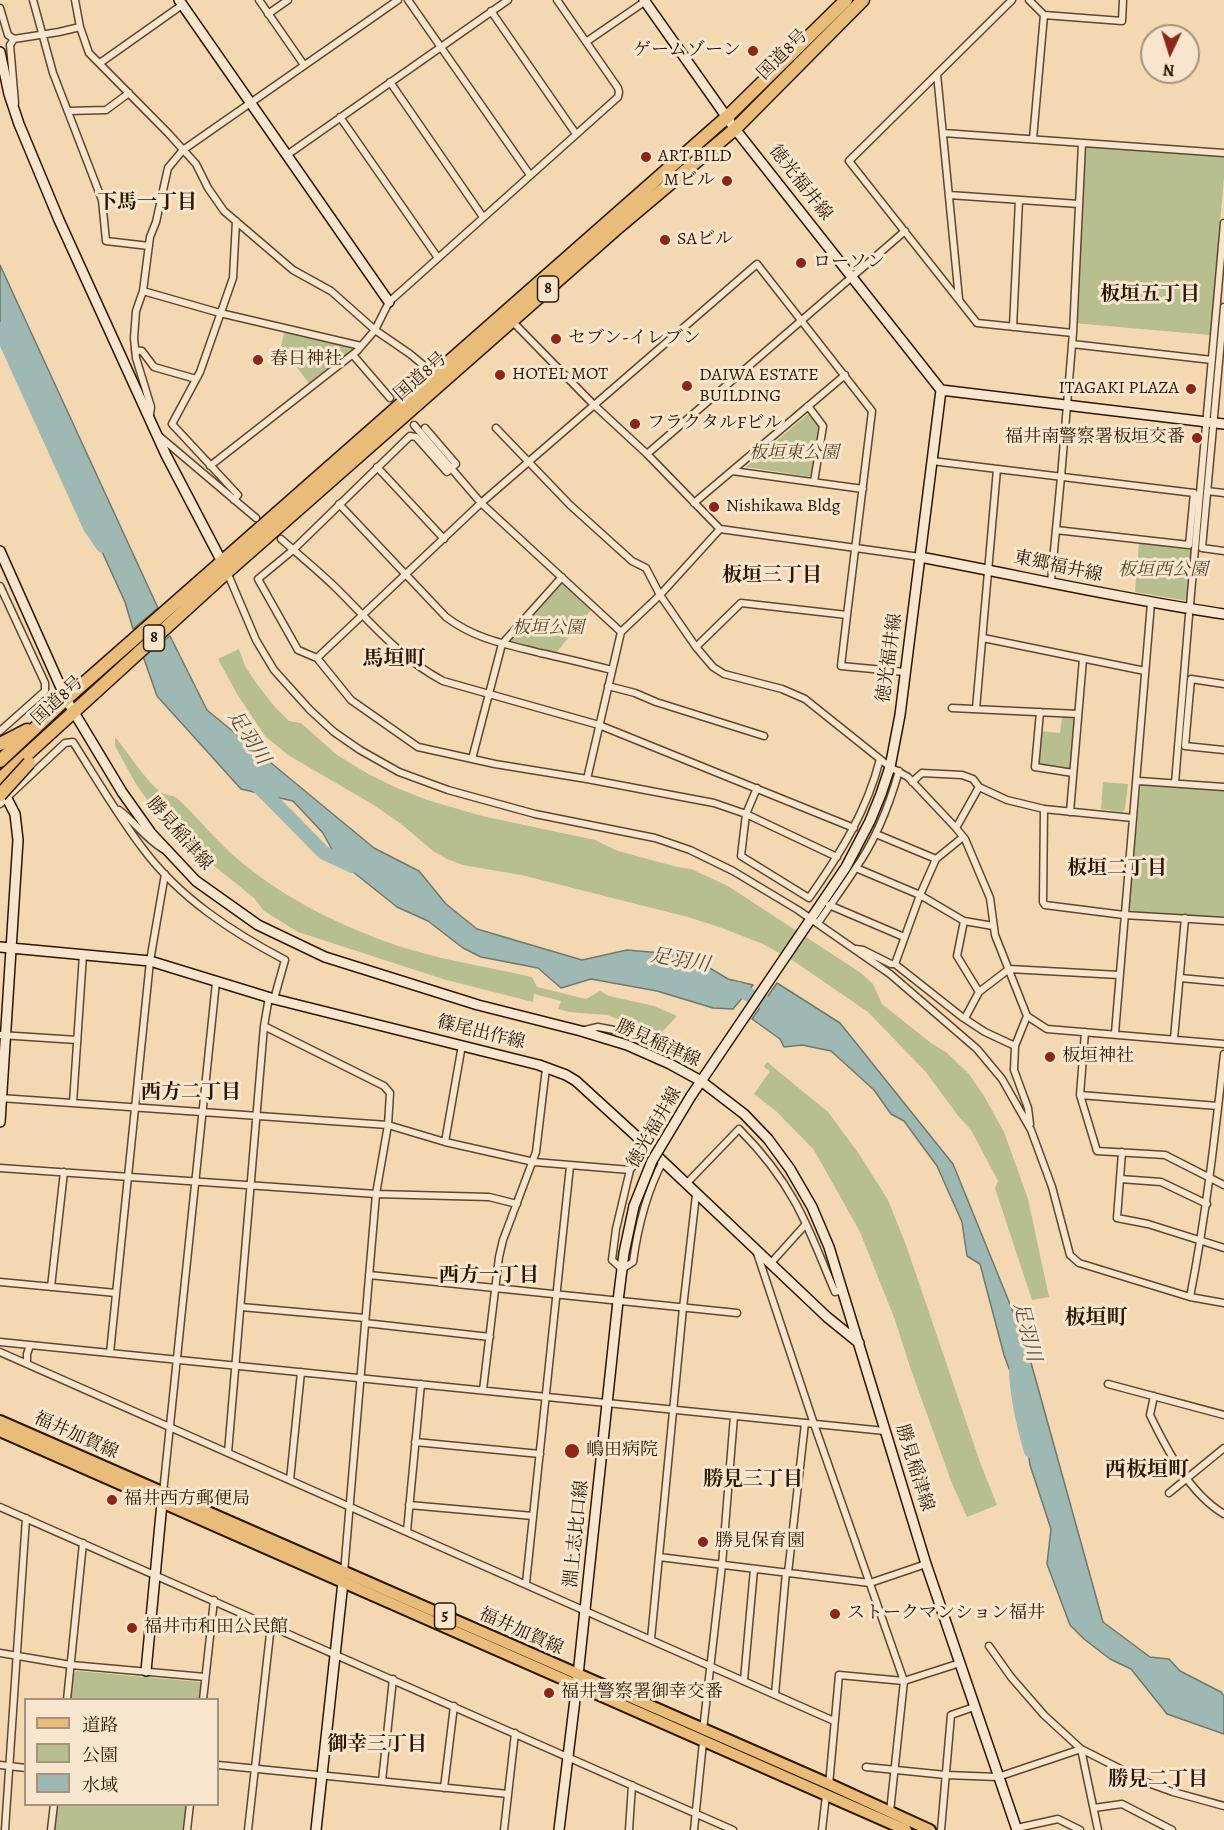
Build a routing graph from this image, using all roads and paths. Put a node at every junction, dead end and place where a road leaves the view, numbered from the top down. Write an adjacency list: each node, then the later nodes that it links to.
1 (33, 0): 21 (street)
2 (75, 0): 20 (street)
3 (259, 0): 18 (street)
4 (288, 0): 18 (street)
5 (398, 0): 27 (street)
6 (408, 0): 24 (street)
7 (508, 0): 17 (street)
8 (557, 0): 23 (street)
9 (645, 0): 23 (street); 35 (main road)
10 (846, 0): 35 (highway, 国道8号 / 8)
11 (863, 0): 36 (highway, 国道8号 / 8)
12 (1012, 0): 28 (street)
13 (1029, 0): 19 (street)
14 (1124, 0): 19 (street)
15 (180, 3): 26 (street); 31 (main road)
16 (0, 8): 22 (street)
17 (491, 11): 24 (street); 38 (street)
18 (268, 14): 27 (street)
19 (1044, 15): 39 (street)
20 (80, 27): 21 (street); 26 (street)
21 (41, 35): 22 (street); 33 (street)
22 (14, 39): 32 (street)
23 (586, 42): 38 (street)
24 (440, 46): 29 (street); 44 (street)
25 (0, 52): 32 (main road)
26 (99, 63): 30 (street)
27 (304, 65): 31 (street)
28 (937, 74): 37 (street); 51 (street)
29 (390, 82): 34 (street); 48 (street)
30 (129, 93): 33 (street); 41 (street)
31 (251, 103): 41 (street); 43 (main road)
32 (15, 110): 79 (main road)
33 (68, 111): 52 (street)
34 (340, 117): 43 (street); 53 (street)
35 (727, 117): 36 (main road, 徳光福井線); 71 (highway, 国道8号 / 8)
36 (735, 129): 54 (main road, 徳光福井線); 61 (highway, 国道8号 / 8)
37 (943, 133): 39 (street); 45 (street)
38 (576, 134): 44 (street)
39 (1032, 139): 40 (street)
40 (1082, 143): 42 (street); 47 (street)
41 (183, 150): 49 (street); 52 (street)
42 (1224, 153)
43 (287, 155): 57 (main road)
44 (530, 176): 48 (street)
45 (949, 195): 46 (street); 56 (street)
46 (1019, 200): 47 (street); 62 (street)
47 (1079, 204): 64 (street)
48 (483, 217): 53 (street)
49 (236, 221): 59 (street); 63 (street)
50 (1224, 223): 70 (street)
51 (905, 231): 54 (street); 56 (street)
52 (149, 246): 55 (street)
53 (438, 258): 57 (street)
54 (852, 276): 60 (street); 74 (main road, 徳光福井線)
55 (143, 291): 59 (street); 67 (street)
56 (959, 300): 62 (street)
57 (389, 302): 63 (street)
58 (1224, 307): 69 (street)
59 (220, 313): 66 (street); 73 (street)
60 (801, 320): 72 (street); 76 (street); 85 (street)
61 (512, 321): 76 (street); 112 (highway, 国道8号 / 8)
62 (1013, 327): 64 (street)
63 (375, 330): 66 (street); 71 (street)
64 (1073, 333): 65 (street)
65 (1072, 344): 70 (street); 77 (street)
66 (361, 346): 68 (street)
67 (135, 350): 73 (street); 79 (street)
68 (352, 355): 75 (street); 88 (street)
69 (1222, 357): 80 (street)
70 (1212, 360): 80 (street)
71 (434, 374): 112 (highway, 国道8号 / 8)
72 (845, 375): 78 (street); 95 (street)
73 (196, 379): 88 (street)
74 (941, 390): 77 (main road); 86 (main road, 徳光福井線)
75 (390, 398)
76 (593, 404): 85 (street); 87 (street)
77 (1067, 405): 80 (main road); 93 (street)
78 (808, 406): 92 (street); 94 (street)
79 (150, 420): 84 (main road)
80 (1215, 423): 96 (street); 120 (street)
81 (414, 425): 90 (street)
82 (425, 428): 90 (street)
83 (496, 428): 87 (street)
84 (156, 434): 98 (street); 112 (main road)
85 (647, 454): 100 (street)
86 (932, 461): 91 (street); 111 (main road, 徳光福井線)
87 (528, 462): 99 (street); 118 (street)
88 (210, 466): 98 (street)
89 (377, 468): 90 (street); 101 (street); 105 (street)
90 (452, 468): 99 (street)
91 (998, 469): 93 (street); 113 (street)
92 (732, 471): 94 (street); 100 (street)
93 (1061, 477): 104 (street); 104 (street)
94 (814, 482): 95 (street)
95 (863, 489): 107 (street)
96 (1207, 492): 97 (street); 110 (street)
97 (1224, 493)
98 (234, 500): 102 (street)
99 (481, 503): 105 (street); 115 (street)
100 (694, 503): 103 (street)
101 (339, 504): 108 (street); 114 (street)
102 (256, 518)
103 (720, 529): 107 (street); 118 (street)
104 (1056, 530): 116 (street)
105 (444, 538): 114 (street)
106 (281, 539): 108 (street)
107 (856, 547): 111 (street); 123 (street)
108 (293, 550): 122 (street); 129 (street)
109 (0, 551): 137 (main road, 勝見稲津線)
110 (1224, 551)
111 (920, 557): 113 (main road, 東郷福井線); 133 (main road, 徳光福井線)
112 (225, 567): 137 (highway, 国道8号 / 8); 138 (highway, 国道8号 / 8); 180 (street)
113 (989, 569): 116 (main road, 東郷福井線); 126 (street)
114 (406, 575): 122 (street); 127 (street)
115 (562, 577): 125 (street); 127 (street)
116 (1051, 582): 119 (main road, 東郷福井線)
117 (0, 586): 145 (street)
118 (660, 595): 125 (street); 128 (street)
119 (1151, 603): 121 (main road, 東郷福井線); 132 (street)
120 (1190, 604)
121 (1224, 614)
122 (362, 615): 129 (street); 136 (street)
123 (847, 615): 128 (street); 133 (street)
124 (1189, 615): 157 (street)
125 (621, 632): 131 (street)
126 (982, 638): 130 (street); 140 (street)
127 (501, 644): 131 (street); 136 (street)
128 (696, 647): 148 (street)
129 (316, 658): 147 (street)
130 (1083, 659): 132 (street); 142 (street)
131 (612, 670): 135 (street)
132 (1145, 671): 167 (street)
133 (905, 672): 150 (main road, 徳光福井線)
134 (1224, 684): 146 (street)
135 (608, 686): 143 (street); 144 (street)
136 (489, 694): 143 (street); 147 (street)
137 (70, 695): 138 (main road, 勝見稲津線); 145 (highway, 国道8号 / 8)
138 (77, 707): 145 (highway, 国道8号); 172 (main road, 勝見稲津線)
139 (952, 708): 140 (street)
140 (976, 709): 141 (street)
141 (1040, 712): 142 (street); 152 (street)
142 (1078, 714): 152 (street)
143 (599, 725): 154 (street); 160 (street)
144 (764, 736)
145 (11, 748): 149 (highway, 国道8号 / 8); 153 (highway, 国道8号 / 8); 162 (highway, bridge)
146 (1224, 750)
147 (472, 759): 154 (street)
148 (880, 759): 150 (street); 168 (street)
149 (0, 761)
150 (890, 767): 151 (street); 180 (main road, 徳光福井線)
151 (899, 771): 156 (street); 170 (street)
152 (1073, 773): 165 (street)
153 (0, 778)
154 (587, 779): 166 (street)
155 (1139, 781): 157 (street)
156 (912, 782): 159 (street); 169 (street)
157 (1175, 783): 161 (street)
158 (0, 785): 162 (main road)
159 (979, 787): 164 (street); 169 (street)
160 (757, 788): 166 (street); 168 (street)
161 (1224, 788)
162 (2, 799): 163 (street); 187 (main road)
163 (116, 808): 172 (street); 176 (street)
164 (1044, 809): 165 (street); 179 (street)
165 (1070, 812): 167 (street)
166 (746, 814): 173 (street); 173 (street)
167 (1133, 818): 179 (street)
168 (854, 828): 173 (street)
169 (956, 828): 171 (street)
170 (876, 834): 174 (street); 175 (street)
171 (963, 837): 174 (street); 184 (street)
172 (169, 853): 202 (main road, 勝見稲津線)
173 (837, 857)
174 (936, 860): 177 (street)
175 (856, 868): 177 (street); 178 (street)
176 (165, 874): 190 (street); 198 (street)
177 (920, 895): 182 (street); 185 (street)
178 (829, 905): 180 (street); 185 (street)
179 (1124, 915): 181 (street); 193 (street)
180 (813, 918): 188 (street); 214 (main road, 徳光福井線)
181 (1185, 918): 183 (street); 194 (street)
182 (964, 921): 184 (street); 197 (street)
183 (1224, 921)
184 (993, 926): 192 (street)
185 (904, 937): 191 (street)
186 (0, 947): 187 (main road, 篠尾出作線)
187 (10, 948): 189 (main road, 篠尾出作線); 205 (main road)
188 (854, 948): 191 (street); 226 (street)
189 (83, 955): 190 (main road, 篠尾出作線); 208 (street)
190 (150, 961): 195 (main road, 篠尾出作線); 219 (street)
191 (895, 964): 200 (street)
192 (1009, 969): 193 (street); 197 (street); 199 (street)
193 (1119, 975): 204 (street)
194 (1180, 978): 196 (street); 207 (street)
195 (216, 982): 198 (main road, 篠尾出作線); 220 (street)
196 (1224, 982)
197 (979, 992): 200 (street)
198 (272, 998): 201 (street); 210 (main road, 篠尾出作線)
199 (1027, 1016): 203 (street); 211 (street)
200 (965, 1018): 211 (street)
201 (264, 1026): 221 (street); 223 (street)
202 (581, 1030): 206 (street); 214 (main road, 勝見稲津線)
203 (1085, 1032): 204 (street); 215 (street)
204 (1115, 1033): 207 (street)
205 (3, 1035): 208 (street); 216 (main road)
206 (657, 1038)
207 (1174, 1039): 209 (street)
208 (77, 1040): 217 (street)
209 (1224, 1044)
210 (462, 1045): 213 (main road, 篠尾出作線); 227 (street)
211 (1015, 1046): 226 (street)
212 (1224, 1054): 218 (street)
213 (546, 1068): 228 (main road, 篠尾出作線); 231 (street)
214 (703, 1078): 247 (main road, 徳光福井線, bridge); 258 (main road, 勝見稲津線)
215 (1080, 1095): 218 (street); 229 (street)
216 (1, 1098): 217 (street); 222 (main road)
217 (73, 1103): 219 (street)
218 (1218, 1106): 224 (street)
219 (135, 1107): 220 (street); 236 (street)
220 (202, 1112): 221 (street); 239 (street)
221 (258, 1116): 223 (street); 242 (street)
222 (0, 1122)
223 (388, 1125): 227 (street); 243 (street)
224 (1216, 1127): 225 (street); 237 (street)
225 (1224, 1128)
226 (1031, 1130): 261 (street)
227 (445, 1142): 231 (street)
228 (648, 1147): 230 (main road, 篠尾出作線); 234 (street)
229 (1122, 1152): 237 (street); 238 (street)
230 (663, 1161): 240 (main road, 篠尾出作線); 253 (street)
231 (534, 1162): 232 (street); 245 (street)
232 (570, 1166): 234 (street); 260 (street)
233 (0, 1168): 235 (street)
234 (630, 1170): 253 (street)
235 (64, 1172): 236 (street); 256 (street)
236 (128, 1177): 239 (street); 259 (street)
237 (1211, 1178): 241 (street); 246 (street)
238 (1120, 1179): 246 (street); 249 (street)
239 (195, 1182): 242 (street); 274 (street)
240 (686, 1185): 244 (main road, 篠尾出作線); 248 (street)
241 (1224, 1185)
242 (252, 1186): 243 (street); 264 (street)
243 (375, 1194): 245 (street); 254 (street)
244 (696, 1195): 251 (main road, 篠尾出作線); 265 (street)
245 (517, 1204): 257 (street)
246 (1207, 1204): 249 (street)
247 (634, 1206): 253 (main road, 淵上志比口線)
248 (806, 1224): 252 (street); 258 (street)
249 (1201, 1240): 250 (street); 261 (street)
250 (1224, 1248)
251 (756, 1251): 252 (main road, 篠尾出作線); 290 (street)
252 (770, 1264): 270 (main road, 篠尾出作線)
253 (622, 1269): 262 (main road, 淵上志比口線)
254 (369, 1275): 257 (street); 267 (street)
255 (0, 1282): 256 (street)
256 (51, 1287): 259 (street)
257 (496, 1288): 260 (street); 268 (street)
258 (842, 1290): 270 (main road, 勝見稲津線)
259 (116, 1293): 273 (street)
260 (556, 1295): 262 (street); 283 (street)
261 (1190, 1297): 263 (street)
262 (618, 1301): 265 (street); 284 (main road, 淵上志比口線)
263 (1224, 1303)
264 (241, 1307): 267 (street); 276 (street)
265 (683, 1308): 266 (street); 285 (street)
266 (738, 1313)
267 (365, 1321): 268 (street); 278 (street)
268 (490, 1337): 281 (street)
269 (0, 1342): 271 (street)
270 (859, 1343): 293 (main road, 勝見稲津線)
271 (30, 1345): 273 (street); 275 (street)
272 (0, 1352): 275 (street)
273 (110, 1353): 274 (street)
274 (177, 1360): 276 (street); 291 (street)
275 (27, 1364): 291 (street)
276 (236, 1366): 277 (street); 296 (street)
277 (301, 1372): 278 (street); 299 (street)
278 (360, 1378): 279 (street); 303 (street)
279 (421, 1384): 281 (street); 294 (street)
280 (1108, 1384): 282 (street)
281 (483, 1390): 283 (street)
282 (1154, 1396): 286 (street); 298 (street)
283 (546, 1397): 284 (street); 297 (street)
284 (607, 1403): 285 (street); 320 (main road, 淵上志比口線)
285 (674, 1410): 287 (street); 310 (street)
286 (1224, 1415)
287 (734, 1416): 289 (street); 311 (street)
288 (0, 1421): 301 (main road, 福井加賀線 / 5)
289 (805, 1423): 290 (street); 314 (street)
290 (814, 1424): 293 (street); 318 (street)
291 (170, 1428): 296 (street); 301 (street)
292 (0, 1431): 301 (main road, 福井加賀線 / 5)
293 (885, 1431): 312 (main road, 勝見稲津線)
294 (416, 1442): 297 (street); 302 (street)
295 (1224, 1448): 298 (street)
296 (228, 1453): 299 (street)
297 (540, 1454): 306 (street)
298 (1187, 1478): 300 (street); 305 (street)
299 (290, 1480): 303 (street)
300 (1169, 1493)
301 (162, 1497): 315 (main road); 316 (main road, 福井加賀線 / 5)
302 (409, 1504): 306 (street); 308 (street)
303 (350, 1506): 308 (street); 316 (street)
304 (0, 1507): 307 (street)
305 (1224, 1514)
306 (533, 1516): 317 (street)
307 (26, 1518): 309 (street); 326 (street)
308 (407, 1531): 317 (street)
309 (83, 1543): 315 (street); 328 (street)
310 (659, 1557): 311 (street); 322 (street)
311 (722, 1564): 313 (street); 329 (street)
312 (926, 1564): 318 (street); 327 (main road, 勝見稲津線)
313 (754, 1569): 314 (street); 334 (street)
314 (787, 1573): 318 (street); 336 (street)
315 (156, 1575): 319 (street); 330 (main road)
316 (344, 1577): 325 (main road); 333 (main road, 福井加賀線 / 5)
317 (526, 1583): 320 (street)
318 (870, 1583): 335 (street)
319 (213, 1600): 321 (street); 331 (street)
320 (585, 1610): 322 (street); 333 (main road, 淵上志比口線)
321 (271, 1625): 325 (street); 351 (street)
322 (651, 1639): 329 (street)
323 (989, 1646): 344 (street)
324 (0, 1653): 326 (street)
325 (335, 1654): 332 (street); 353 (main road)
326 (16, 1656): 328 (street); 348 (street)
327 (960, 1663): 335 (street); 340 (main road, 勝見稲津線)
328 (71, 1665): 330 (street); 337 (street)
329 (711, 1666): 334 (street); 343 (street)
330 (146, 1671): 331 (street)
331 (205, 1677): 338 (street)
332 (393, 1679): 339 (street); 356 (street)
333 (578, 1680): 343 (main road, 福井加賀線 / 5); 345 (main road, 淵上志比口線)
334 (744, 1680): 336 (street)
335 (904, 1681): 341 (street); 352 (street)
336 (775, 1694): 341 (street)
337 (67, 1698)
338 (202, 1698)
339 (454, 1706): 342 (street); 358 (street)
340 (974, 1707): 354 (street); 355 (main road, 勝見稲津線)
341 (834, 1721): 359 (street)
342 (514, 1733): 345 (street); 360 (street)
343 (703, 1736): 359 (main road, 福井加賀線 / 5); 365 (street)
344 (1081, 1749): 355 (street); 363 (street); 364 (street)
345 (567, 1756): 357 (street); 374 (main road, 淵上志比口線)
346 (0, 1765): 348 (street)
347 (219, 1765): 351 (street)
348 (10, 1766): 350 (street); 368 (street)
349 (866, 1767): 352 (street)
350 (24, 1768)
351 (255, 1768): 353 (street); 371 (street)
352 (895, 1770): 354 (street); 366 (street)
353 (322, 1775): 356 (street); 372 (main road)
354 (946, 1775): 355 (street); 381 (street)
355 (998, 1777): 367 (main road, 勝見稲津線)
356 (382, 1781): 358 (street)
357 (632, 1785): 365 (street); 375 (street)
358 (444, 1788): 360 (street)
359 (827, 1789): 366 (main road, 福井加賀線 / 5); 378 (street)
360 (508, 1794): 373 (street)
361 (54, 1806): 369 (street)
362 (190, 1806): 370 (street)
363 (1224, 1806)
364 (1094, 1808): 383 (street); 384 (street)
365 (696, 1814): 376 (street); 377 (street)
366 (889, 1822): 379 (main road, 福井加賀線 / 5); 380 (main road, 福井加賀線 / 5)
367 (1017, 1829): 382 (street)
368 (5, 1830)
369 (51, 1830)
370 (187, 1830)
371 (249, 1830)
372 (316, 1830)
373 (504, 1830)
374 (559, 1830)
375 (629, 1830)
376 (694, 1830)
377 (733, 1830)
378 (822, 1830)
379 (906, 1830)
380 (930, 1830)
381 (941, 1830)
382 (1080, 1830)
383 (1098, 1830)
384 (1172, 1830)

